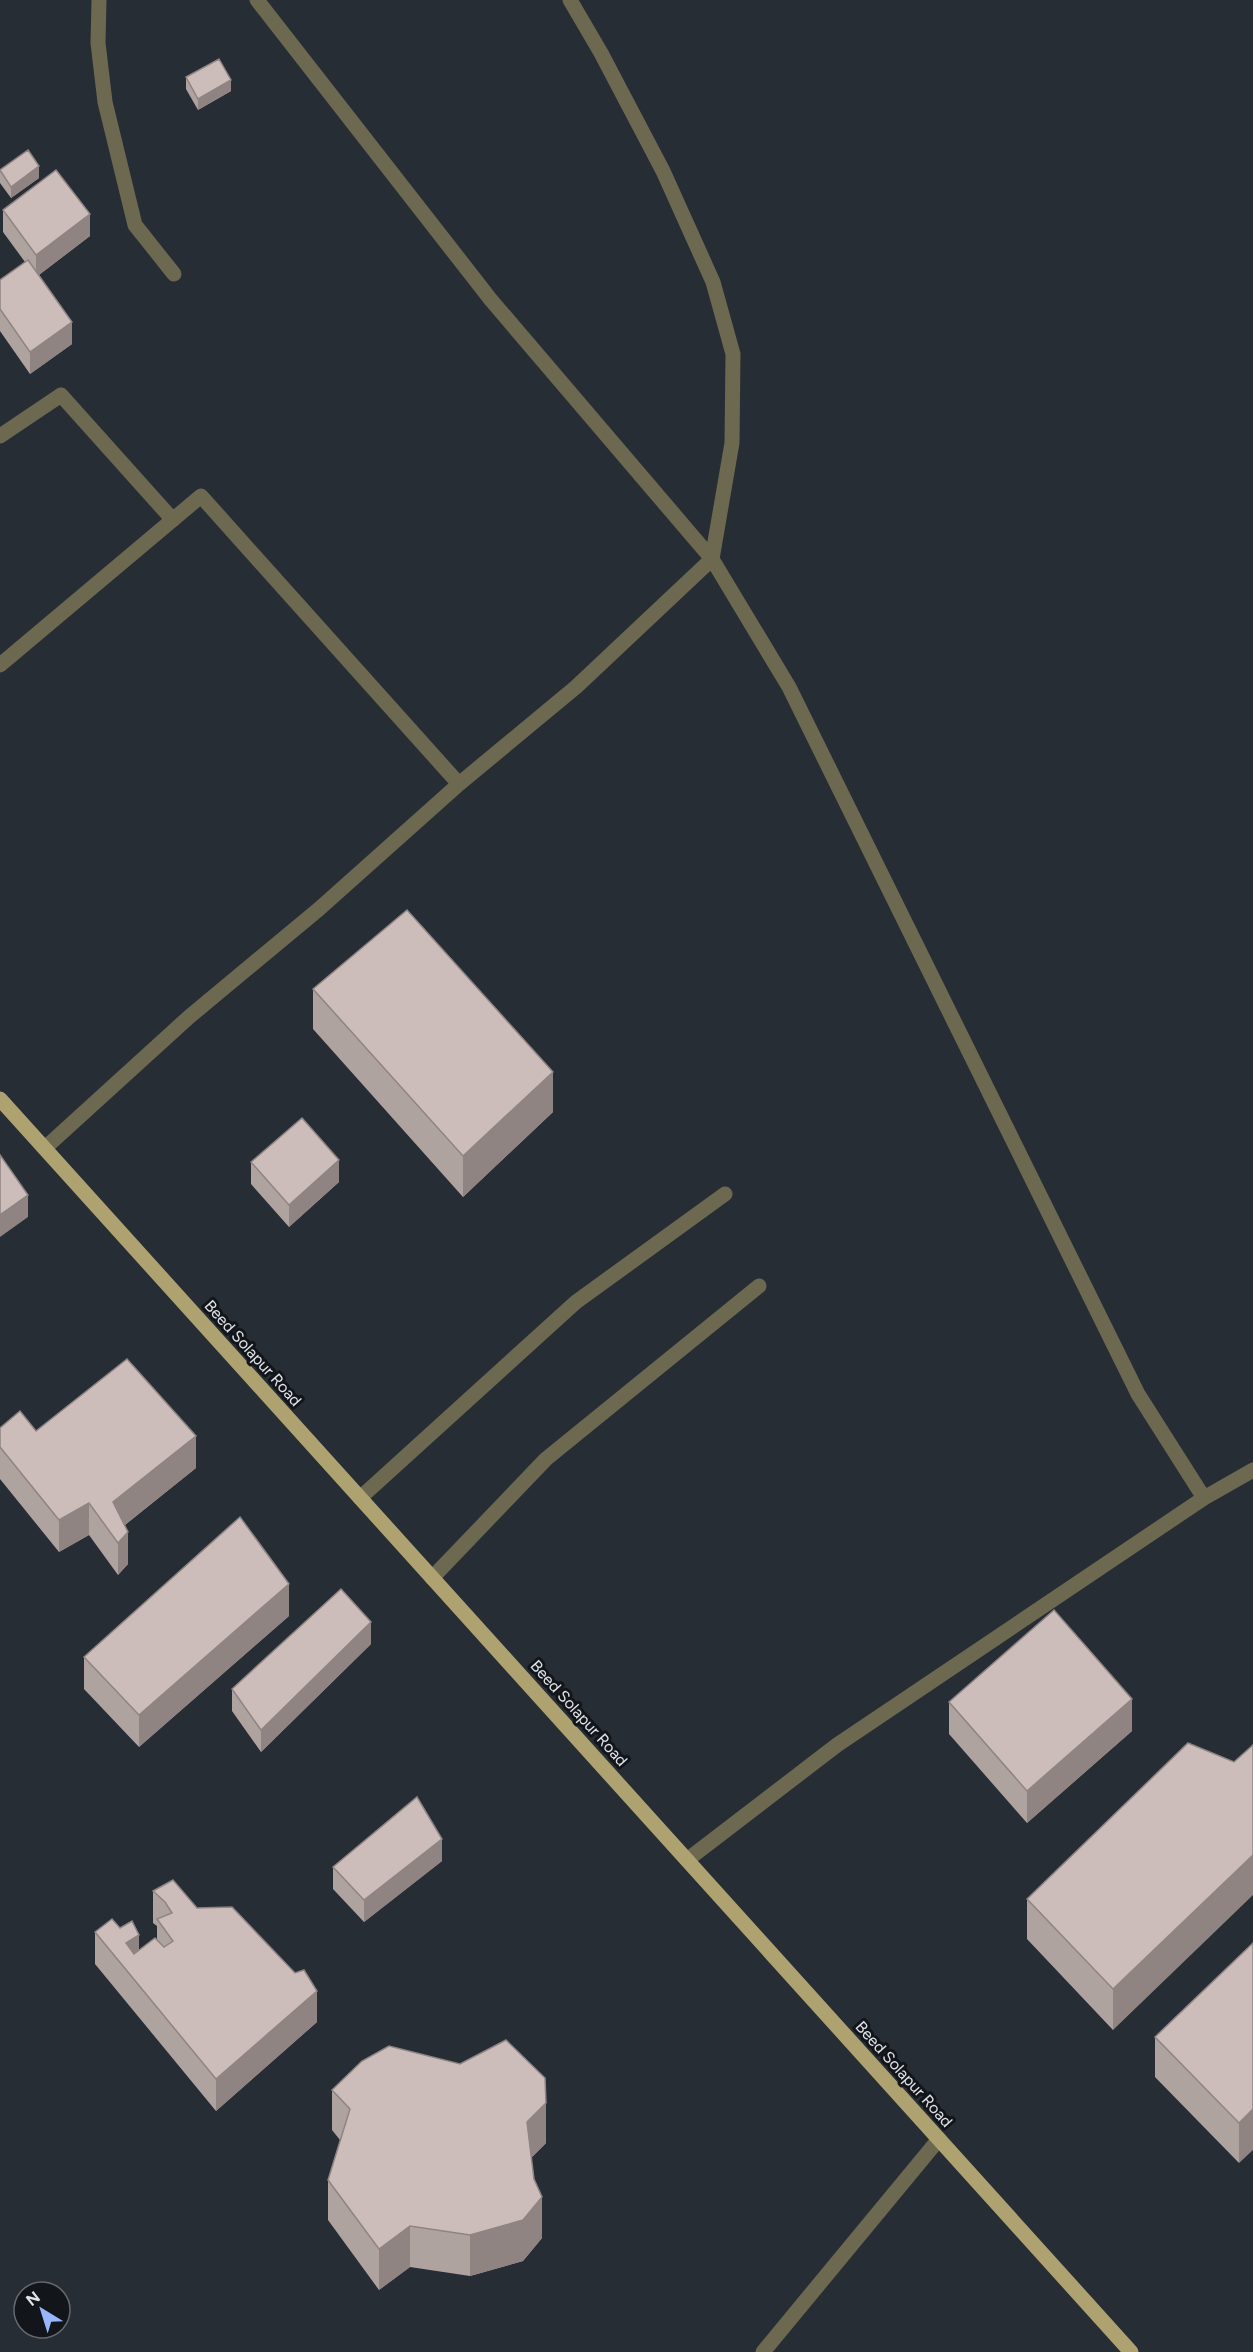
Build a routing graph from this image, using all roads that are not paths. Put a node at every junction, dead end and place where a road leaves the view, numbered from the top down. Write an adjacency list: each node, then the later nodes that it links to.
1 (99, 0): 4 (street)
2 (257, 0): 7 (street)
3 (570, 0): 7 (street)
4 (174, 274)
5 (0, 436): 6 (street)
6 (173, 519): 8 (street); 9 (street)
7 (712, 559): 9 (street); 16 (street)
8 (0, 665)
9 (459, 784): 11 (street)
10 (0, 1099): 11 (main road, Beed Solapur Road)
11 (45, 1148): 15 (main road, Beed Solapur Road)
12 (725, 1194): 15 (street)
13 (759, 1286): 17 (street)
14 (1253, 1470): 16 (street)
15 (360, 1498): 17 (main road, Beed Solapur Road)
16 (1204, 1498): 18 (street)
17 (432, 1578): 18 (main road, Beed Solapur Road)
18 (687, 1860): 19 (main road, Beed Solapur Road)
19 (939, 2139): 20 (street); 21 (main road, Beed Solapur Road)
20 (763, 2352)
21 (1131, 2352)

